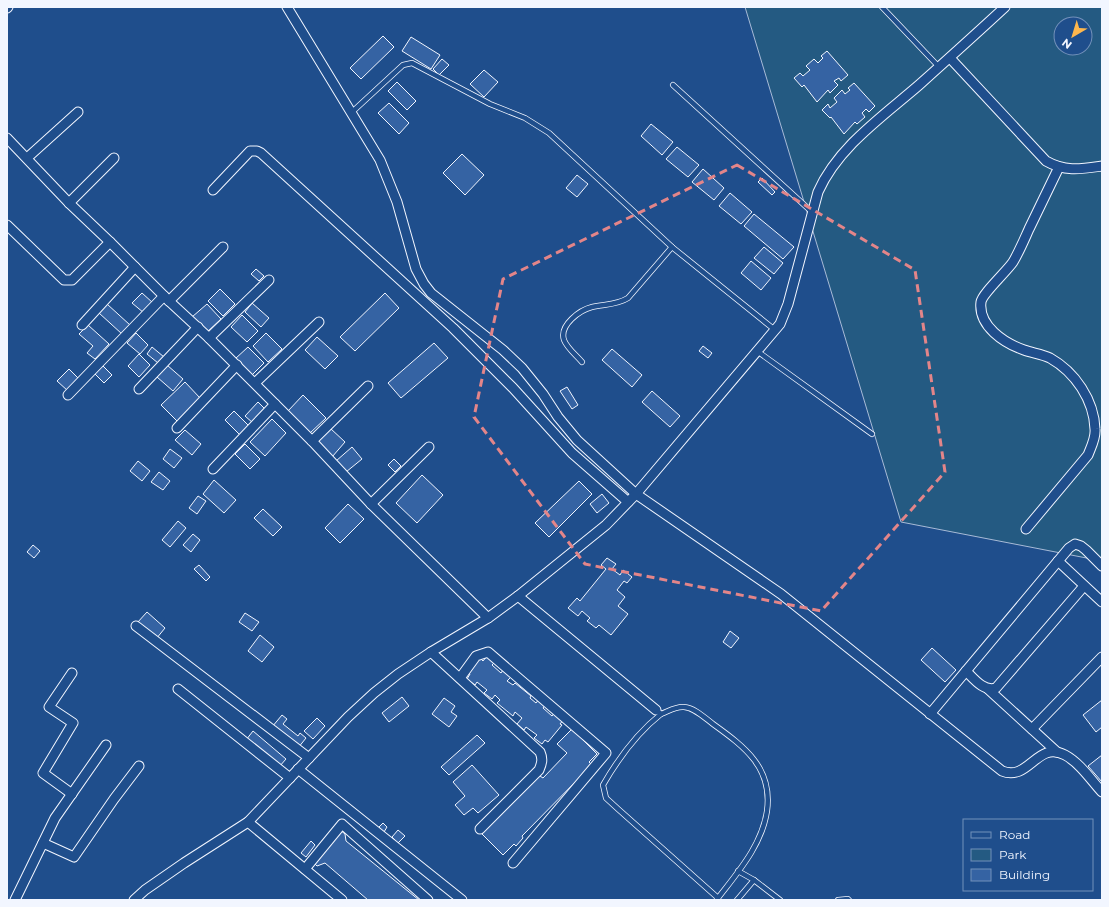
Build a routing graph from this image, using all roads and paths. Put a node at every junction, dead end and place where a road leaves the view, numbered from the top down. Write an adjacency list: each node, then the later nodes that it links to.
1 (287, 7): 8 (street)
2 (882, 7): 5 (lane)
3 (1005, 7): 4 (street)
4 (950, 58): 5 (street); 13 (street)
5 (939, 67): 16 (street)
6 (673, 85): 16 (lane)
7 (78, 112): 10 (street)
8 (351, 114): 20 (lane); 42 (street)
9 (7, 138): 10 (street)
10 (27, 158): 15 (street)
11 (114, 158): 15 (street)
12 (1102, 166): 13 (street)
13 (1059, 167): 45 (street)
14 (213, 190): 43 (street)
15 (69, 203): 18 (street)
16 (812, 212): 27 (street)
17 (9, 231): 18 (street)
18 (110, 242): 21 (street)
19 (223, 247): 23 (street)
20 (672, 247): 27 (lane); 30 (lane)
21 (135, 267): 23 (street); 25 (street)
22 (269, 280): 28 (street)
23 (167, 298): 26 (street); 35 (street)
24 (319, 322): 32 (street)
25 (82, 325)
26 (198, 327): 28 (street); 34 (street)
27 (776, 330): 29 (street)
28 (209, 338): 31 (street)
29 (758, 351): 38 (lane); 42 (street)
30 (582, 362)
31 (237, 365): 32 (street); 37 (street)
32 (255, 383): 36 (street)
33 (368, 386): 39 (street)
34 (139, 389)
35 (68, 395)
36 (275, 404): 39 (street); 41 (street)
37 (177, 428)
38 (872, 434)
39 (312, 441): 44 (street)
40 (429, 447): 44 (street)
41 (213, 469)
42 (636, 494): 43 (street); 61 (street)
43 (628, 502): 49 (street)
44 (371, 504): 51 (street)
45 (1026, 529)
46 (1058, 561): 47 (street); 48 (street); 55 (street)
47 (1102, 566)
48 (1084, 586): 50 (street); 59 (street)
49 (518, 596): 51 (street); 60 (street)
50 (1102, 602)
51 (488, 618): 53 (street)
52 (136, 626): 65 (street)
53 (431, 652): 57 (street); 65 (street)
54 (1102, 657): 62 (street)
55 (966, 671): 59 (street); 61 (street)
56 (72, 673): 70 (street)
57 (460, 678): 72 (street); 74 (street)
58 (178, 689): 68 (street)
59 (988, 689): 62 (street)
60 (658, 712): 76 (lane); 78 (lane)
61 (930, 714): 64 (street)
62 (1032, 729): 64 (street)
63 (106, 745): 70 (street)
64 (1057, 752): 69 (street)
65 (309, 758): 67 (street)
66 (139, 766): 73 (street)
67 (298, 769): 68 (street); 83 (street)
68 (290, 778): 71 (street)
69 (1102, 792)
70 (72, 794): 73 (street)
71 (248, 822): 75 (street); 80 (street)
72 (480, 830)
73 (42, 843): 79 (street)
74 (513, 863)
75 (305, 869): 81 (street); 82 (street)
76 (738, 871): 77 (lane); 78 (lane)
77 (754, 880): 84 (lane); 85 (lane)
78 (717, 899)
79 (15, 900)
80 (134, 900)
81 (342, 900)
82 (428, 900)
83 (462, 900)
84 (736, 900)
85 (780, 900)
86 (838, 900): 87 (lane)
87 (849, 900)

